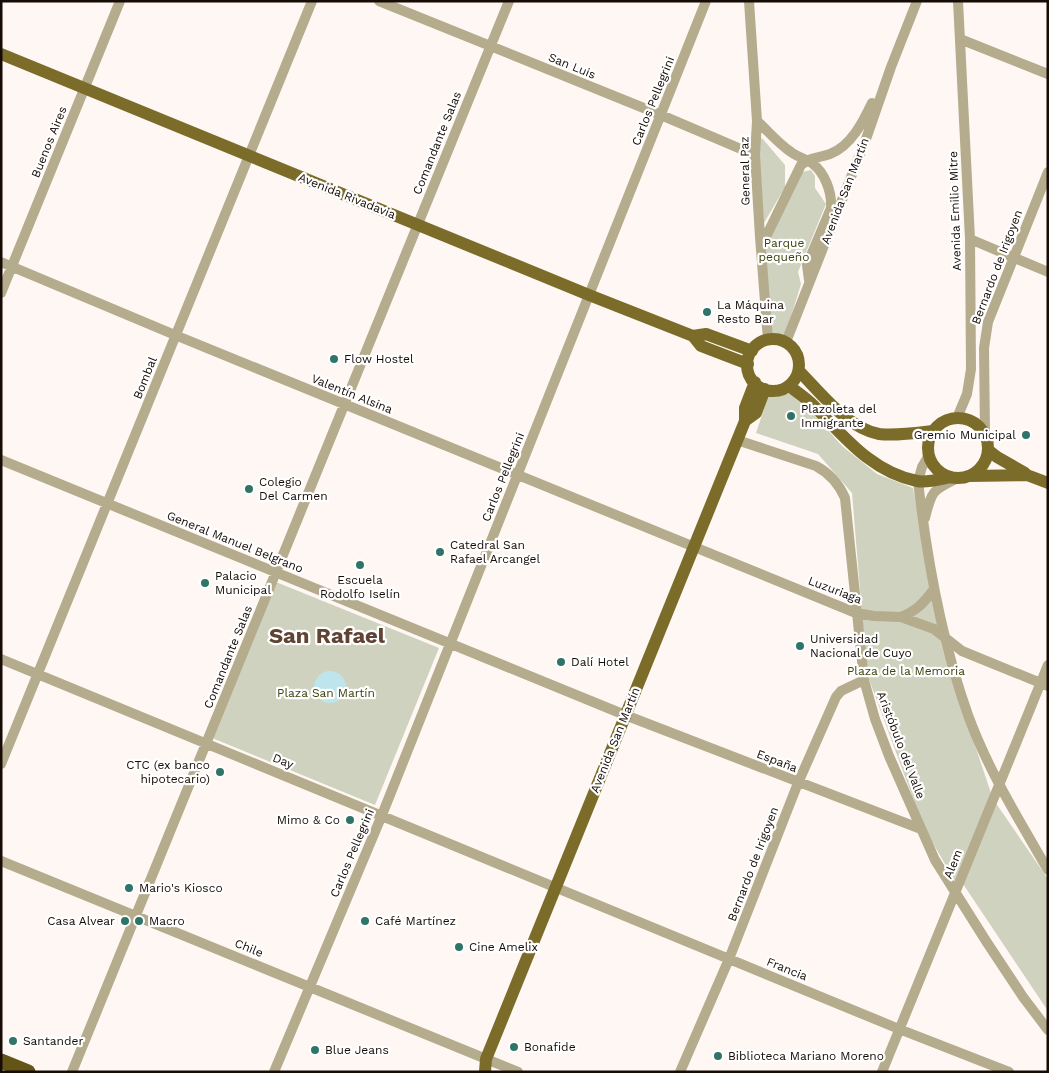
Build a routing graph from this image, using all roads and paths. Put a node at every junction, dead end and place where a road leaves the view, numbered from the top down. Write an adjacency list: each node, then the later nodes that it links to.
1 (120, 1): 14 (street, Buenos Aires)
2 (312, 1): 18 (street, Bombal)
3 (379, 1): 10 (street, San Luis)
4 (509, 1): 10 (street, Comandante Salas)
5 (706, 1): 15 (street, Carlos Pellegrini)
6 (749, 1): 16 (street, General Paz)
7 (917, 1): 12 (street, Avenida San Martín)
8 (958, 1): 9 (street, Avenida Emilio Mitre)
9 (960, 39): 13 (street); 22 (street, Avenida Emilio Mitre)
10 (490, 47): 15 (street, San Luis); 21 (street, Comandante Salas)
11 (1, 54): 14 (main road, Avenida Rivadavia)
12 (891, 66): 19 (street, Avenida San Martín); 28 (street, Avenida San Martín)
13 (1048, 74)
14 (85, 88): 18 (main road, Avenida Rivadavia); 26 (street, Buenos Aires)
15 (661, 115): 17 (street, San Luis); 30 (street, Carlos Pellegrini)
16 (757, 121): 17 (street, General Paz); 19 (street)
17 (755, 155): 23 (street, General Paz)
18 (248, 156): 21 (main road, Avenida Rivadavia); 31 (street, Bombal)
19 (807, 160): 23 (street); 28 (street)
20 (1048, 172): 24 (street, Bernardo de Irigoyen)
21 (417, 225): 30 (main road, Avenida Rivadavia); 40 (street, Comandante Salas)
22 (970, 239): 24 (street); 41 (street, Avenida Emilio Mitre)
23 (760, 247): 33 (street, General Paz)
24 (1013, 258): 27 (street); 43 (street, Bernardo de Irigoyen)
25 (1, 262): 26 (street, Valentín Alsina)
26 (12, 267): 29 (street, Buenos Aires); 31 (street, Valentín Alsina)
27 (1048, 272)
28 (809, 283): 34 (street, Avenida San Martín)
29 (1, 293)
30 (589, 295): 32 (main road, Avenida Rivadavia); 48 (street, Carlos Pellegrini)
31 (176, 335): 40 (street, Valentín Alsina); 53 (street, Bombal)
32 (693, 336): 35 (main road, Avenida Rivadavia); 36 (main road, Avenida Rivadavia)
33 (768, 340): 34 (main road); 35 (main road)
34 (786, 342): 37 (main road)
35 (752, 350): 36 (main road)
36 (748, 364): 38 (main road)
37 (799, 371): 39 (main road); 42 (main road)
38 (760, 386): 39 (main road); 44 (main road, Avenida San Martín)
39 (789, 386): 51 (main road)
40 (344, 404): 48 (street, Valentín Alsina); 56 (street, Comandante Salas)
41 (957, 418): 42 (main road); 43 (main road)
42 (933, 431): 46 (main road)
43 (985, 434): 45 (main road)
44 (737, 440): 55 (main road, Avenida San Martín); 58 (street, Aristóbulo del Valle)
45 (988, 450): 49 (main road); 50 (main road)
46 (929, 455): 50 (main road); 51 (street)
47 (1, 460): 53 (street, General Manuel Belgrano)
48 (517, 475): 55 (street, Valentín Alsina); 61 (street, Carlos Pellegrini)
49 (1027, 475): 50 (main road); 52 (main road)
50 (960, 477): 51 (main road); 54 (street)
51 (918, 481): 54 (street)
52 (1048, 483)
53 (107, 503): 56 (street, General Manuel Belgrano); 64 (street, Bombal)
54 (924, 524): 57 (street)
55 (694, 547): 58 (street, Luzuriaga); 67 (main road, Avenida San Martín)
56 (276, 572): 61 (street, General Manuel Belgrano); 68 (street, Comandante Salas)
57 (934, 590): 59 (street); 60 (street)
58 (856, 613): 59 (street, Luzuriaga); 65 (street, Aristóbulo del Valle)
59 (902, 617): 60 (street, Luzuriaga)
60 (945, 639): 66 (street, Luzuriaga); 71 (street)
61 (450, 644): 67 (street, General Manuel Belgrano); 72 (street, Carlos Pellegrini)
62 (1, 659): 64 (street, Day)
63 (1048, 665): 66 (street, Alem)
64 (38, 674): 68 (street, Day); 69 (street, Bombal)
65 (864, 680): 70 (street, Bernardo de Irigoyen); 73 (street, Aristóbulo del Valle)
66 (1044, 684): 71 (street, Alem)
67 (625, 715): 70 (street, España); 76 (main road, Avenida San Martín)
68 (206, 743): 72 (street, Day); 78 (street, Comandante Salas)
69 (1, 764)
70 (798, 783): 73 (street, España); 79 (street, Bernardo de Irigoyen)
71 (1000, 786): 75 (street); 77 (street, Alem)
72 (382, 815): 76 (street, Day); 80 (street, Carlos Pellegrini)
73 (921, 829): 77 (street, Aristóbulo del Valle)
74 (1, 861): 78 (street, Chile)
75 (1048, 870)
76 (556, 887): 79 (street, Francia); 84 (main road, Avenida San Martín)
77 (955, 892): 81 (street, Alem); 82 (street, Aristóbulo del Valle)
78 (136, 915): 80 (street, Chile); 86 (street, Comandante Salas)
79 (729, 959): 81 (street, Francia); 90 (street, Bernardo de Irigoyen)
80 (310, 987): 84 (street, Chile); 87 (street, Carlos Pellegrini)
81 (899, 1029): 91 (street, Alem); 92 (street, Francia)
82 (1048, 1030)
83 (1, 1061): 85 (highway)
84 (485, 1065): 88 (main road, Avenida San Martín); 89 (street, Chile)
85 (28, 1072)
86 (72, 1072)
87 (274, 1072)
88 (476, 1072)
89 (518, 1072)
90 (680, 1072)
91 (882, 1072)
92 (1009, 1072)

